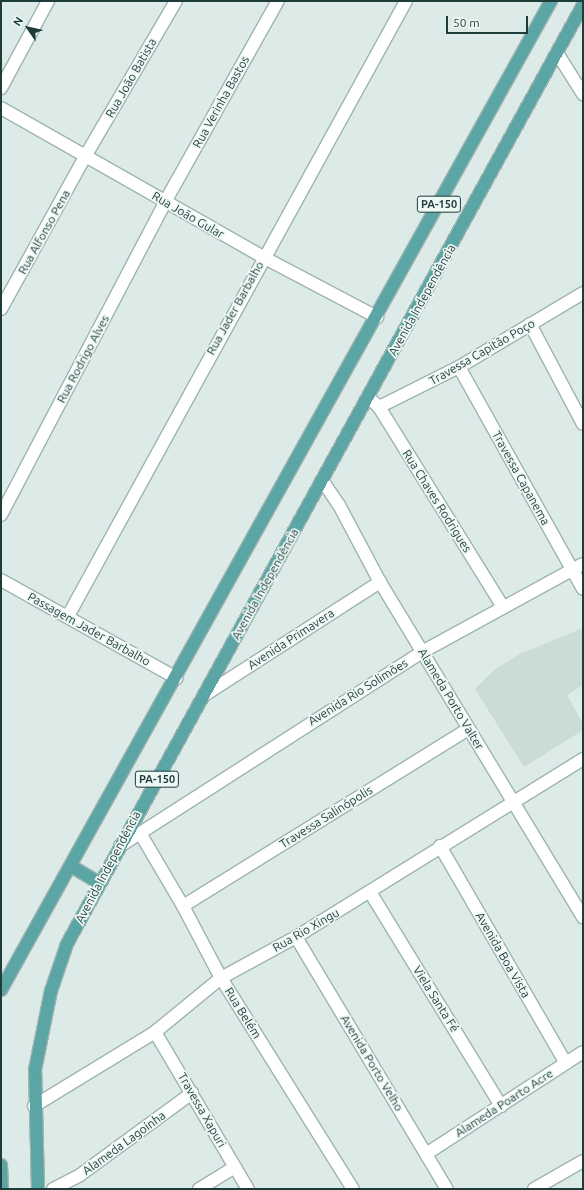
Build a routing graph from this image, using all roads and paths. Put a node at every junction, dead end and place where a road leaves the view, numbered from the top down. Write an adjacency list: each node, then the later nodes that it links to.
1 (48, 1): 8 (street)
2 (176, 1): 11 (street, Rua João Batista)
3 (278, 1): 12 (street, Rua Verinha Bastos)
4 (406, 1): 13 (street, Rua Jader Barbalho)
5 (551, 1): 16 (main road, PA-150)
6 (583, 5): 7 (main road, Avenida Independência / PA-150)
7 (557, 53): 9 (street); 19 (main road, Avenida Independência / PA-150)
8 (1, 88)
9 (583, 94)
10 (2, 110): 11 (street, Rua João Gular)
11 (86, 155): 12 (street, Rua João Gular); 15 (street, Rua Alfonso Pena)
12 (165, 202): 13 (street, Rua João Gular); 23 (street, Rua Rodrigo Alves)
13 (263, 257): 16 (street, Rua João Gular); 30 (street, Rua Jader Barbalho)
14 (583, 293): 17 (street, Travessa Capitão Poço)
15 (1, 309)
16 (377, 317): 32 (main road, PA-150)
17 (530, 324): 18 (street, Travessa Capitão Poço); 21 (street)
18 (459, 367): 20 (street, Travessa Capitão Poço); 25 (street, Travessa Capanema)
19 (369, 398): 20 (street, Rua Chaves Rodrigues); 22 (main road, Avenida Independência / PA-150)
20 (379, 407): 29 (street, Rua Chaves Rodrigues)
21 (583, 424)
22 (322, 480): 27 (street, Alameda Porto Valter); 33 (main road, Avenida Independência / PA-150)
23 (1, 515)
24 (583, 564): 25 (street, Avenida Rio Solimões)
25 (572, 570): 28 (street, Travessa Capanema); 29 (street, Avenida Rio Solimões)
26 (1, 580): 30 (street, Passagem Jader Barbalho)
27 (380, 582): 31 (street, Alameda Porto Valter); 33 (street, Avenida Primavera)
28 (583, 589)
29 (503, 607): 31 (street, Avenida Rio Solimões)
30 (68, 616): 32 (street, Passagem Jader Barbalho)
31 (422, 652): 34 (street, Alameda Porto Valter); 37 (street, Avenida Rio Solimões)
32 (176, 678): 40 (main road, PA-150)
33 (203, 696): 38 (main road, Avenida Independência / PA-150)
34 (469, 729): 36 (street, Alameda Porto Valter); 43 (street, Travessa Salinópolis)
35 (583, 759): 36 (street, Rua Rio Xingu)
36 (514, 803): 39 (street, Rua Rio Xingu); 44 (street, Alameda Porto Valter)
37 (140, 833): 38 (street); 43 (street, Rua Belém)
38 (119, 846): 41 (main road, Avenida Independência / PA-150)
39 (440, 846): 42 (street, Rua Rio Xingu); 50 (street, Avenida Boa Vista)
40 (71, 866): 41 (main road); 47 (main road, PA-150)
41 (99, 883): 52 (main road, Avenida Independência / PA-150)
42 (370, 892): 45 (street, Rua Rio Xingu); 53 (street, Viela Santa Fé)
43 (184, 906): 46 (street, Rua Belém)
44 (583, 917)
45 (296, 937): 46 (street, Rua Rio Xingu); 54 (street, Avenida Porto Velho)
46 (221, 978): 48 (street, Rua Rio Xingu); 63 (street, Rua Belém)
47 (1, 990)
48 (155, 1032): 51 (street, Travessa Xapuri); 52 (street, Rua Rio Xingu)
49 (583, 1052): 50 (street, Alameda Poarto Acre)
50 (566, 1063): 53 (street, Alameda Poarto Acre)
51 (192, 1093): 57 (street, Travessa Xapuri); 60 (street, Alameda Lagoinha)
52 (34, 1106): 59 (main road, Avenida Independência / PA-150)
53 (501, 1106): 54 (street, Alameda Poarto Acre)
54 (426, 1154): 64 (street, Avenida Porto Velho)
55 (583, 1161): 65 (street)
56 (1, 1165): 58 (main road)
57 (235, 1168): 61 (street); 62 (street, Travessa Xapuri)
58 (2, 1189)
59 (38, 1189)
60 (53, 1189)
61 (199, 1189)
62 (248, 1189)
63 (353, 1189)
64 (447, 1189)
65 (534, 1189)

